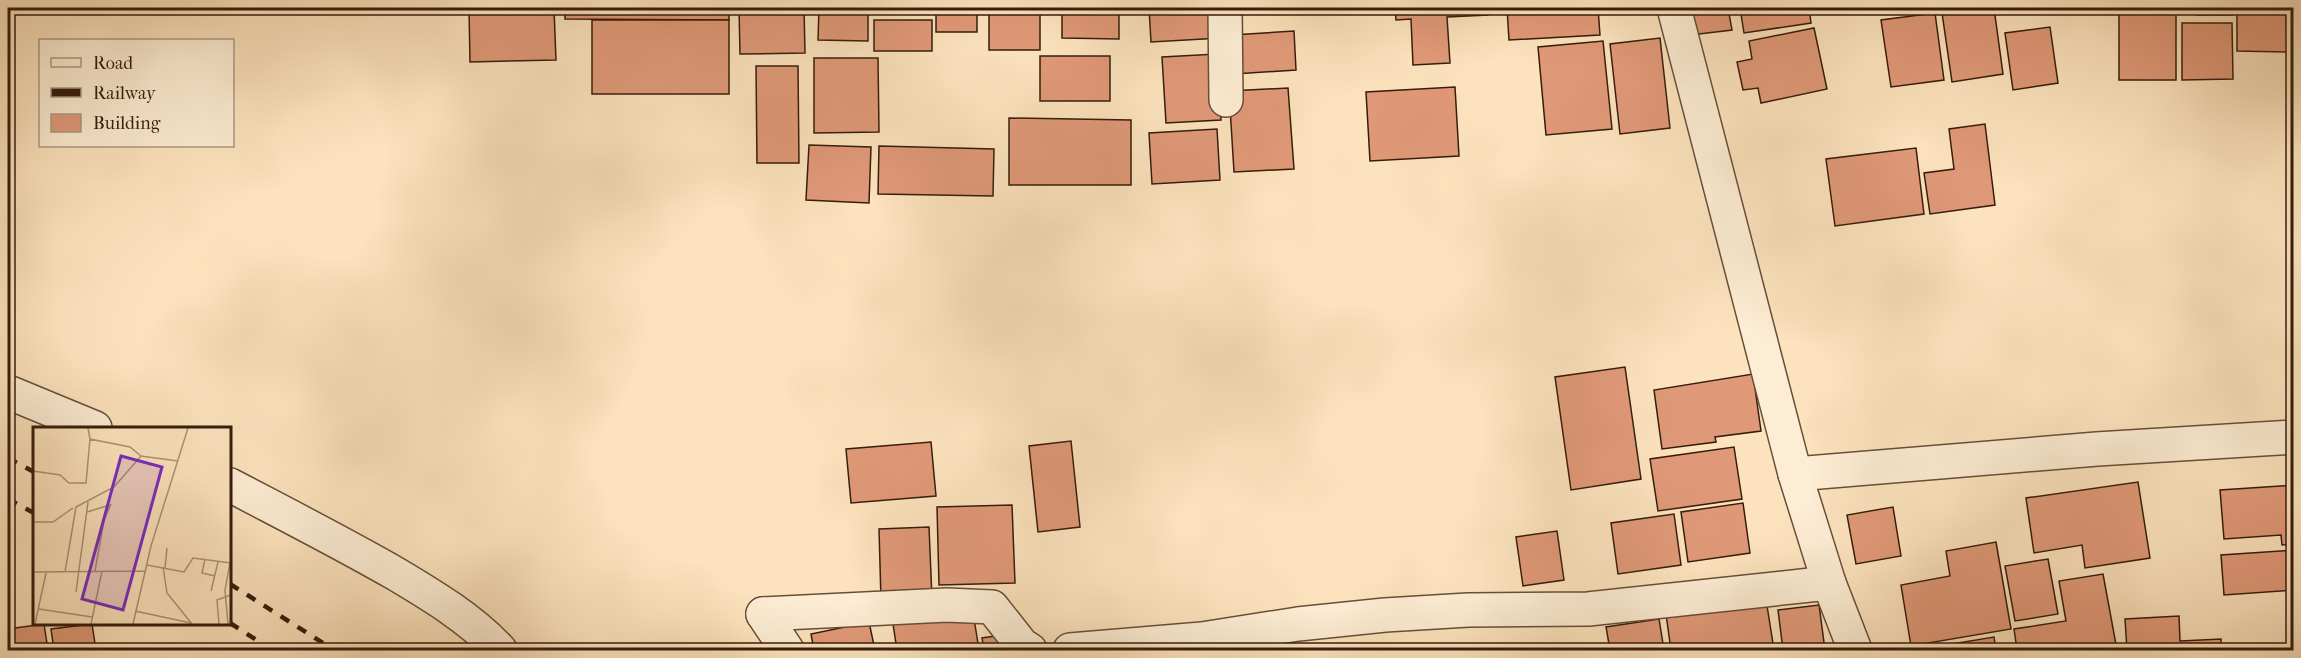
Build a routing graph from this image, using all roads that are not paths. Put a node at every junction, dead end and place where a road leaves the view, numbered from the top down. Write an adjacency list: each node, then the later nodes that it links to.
1 (1225, 8): 3 (street)
2 (1674, 8): 7 (street)
3 (1226, 100)
4 (8, 392): 5 (street)
5 (90, 427)
6 (2294, 437): 7 (street)
7 (1795, 474): 9 (street)
8 (231, 486): 10 (street)
9 (1829, 583): 13 (street); 14 (street)
10 (500, 651)
11 (787, 651): 12 (street)
12 (1030, 651)
13 (1070, 651)
14 (1855, 651)

